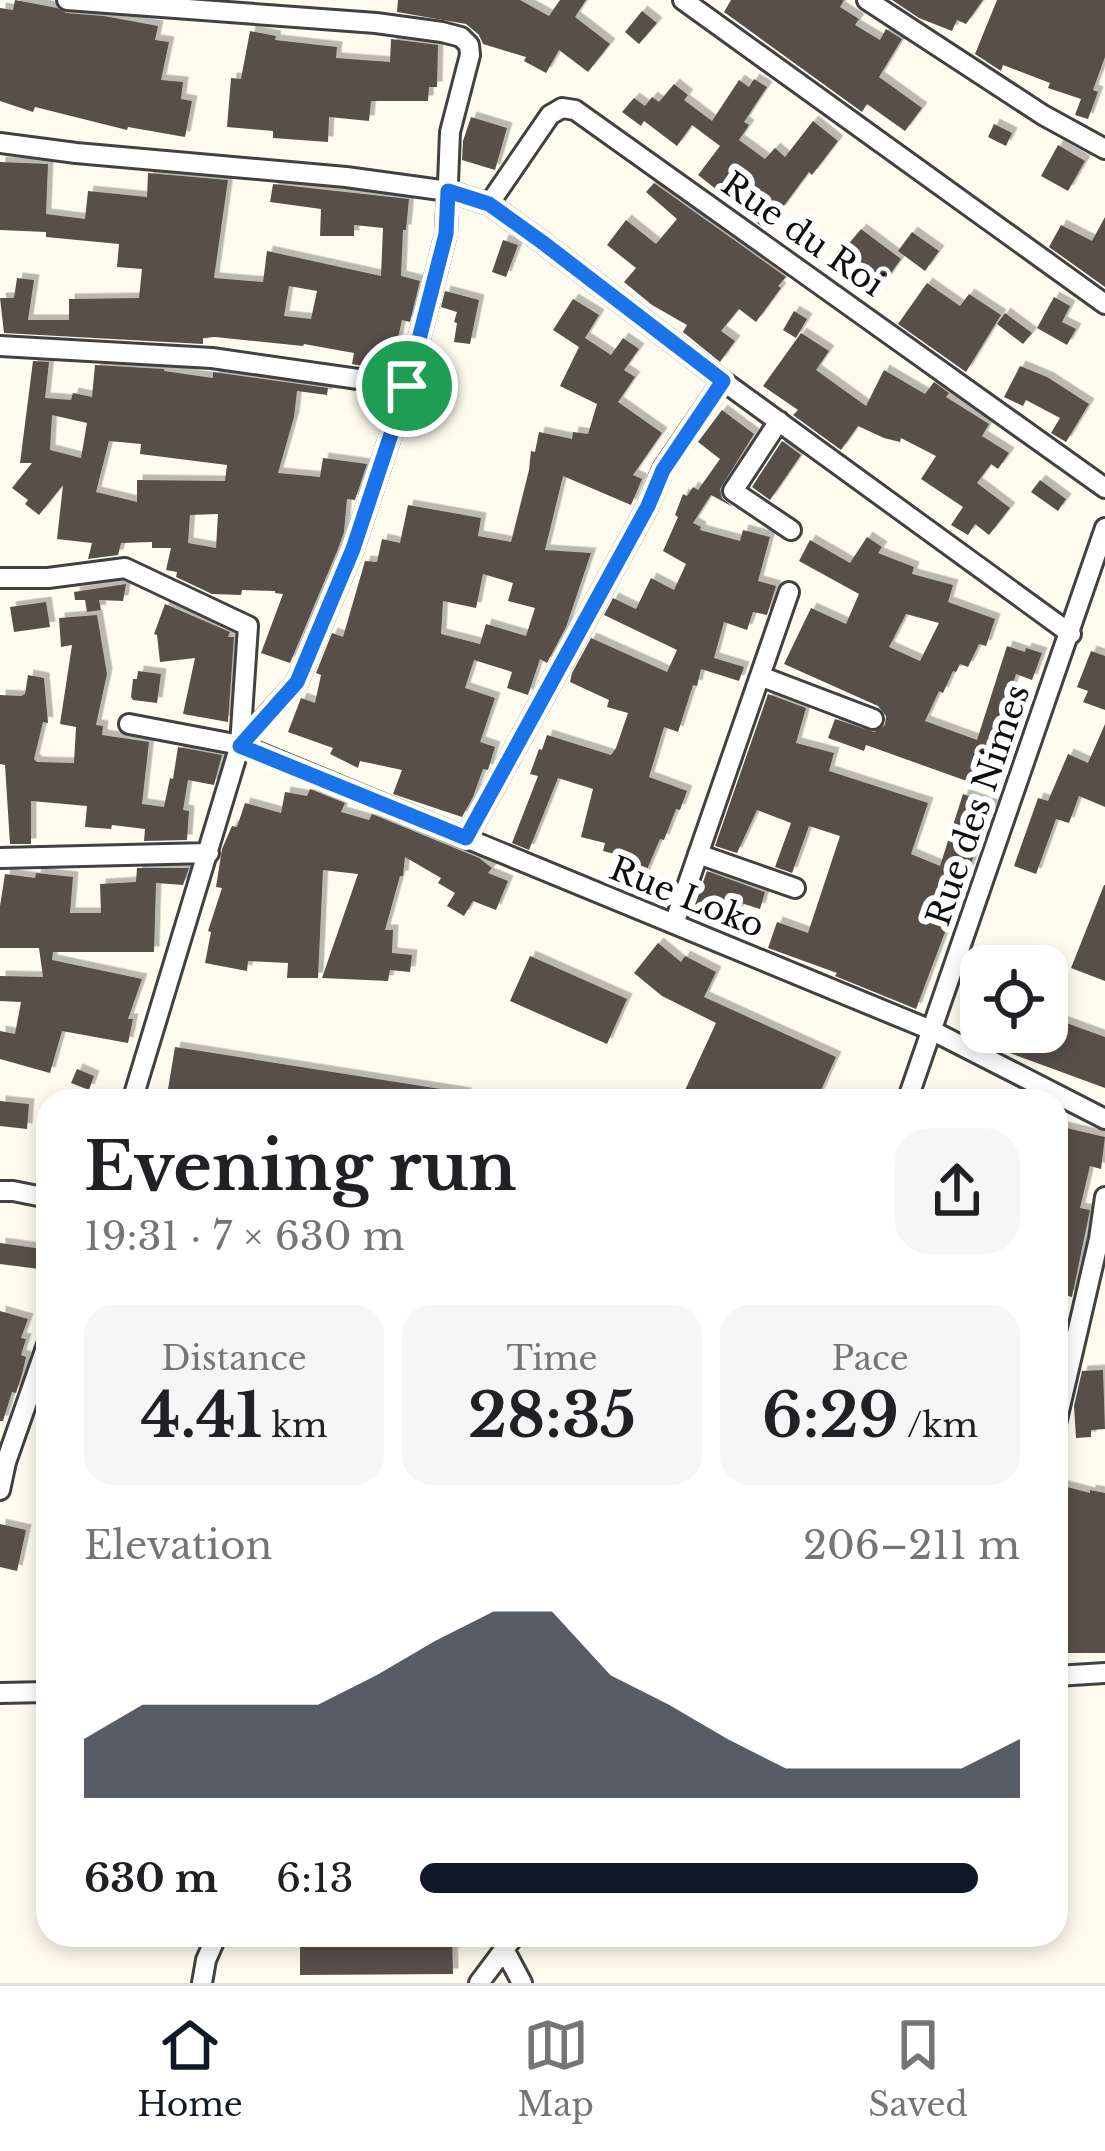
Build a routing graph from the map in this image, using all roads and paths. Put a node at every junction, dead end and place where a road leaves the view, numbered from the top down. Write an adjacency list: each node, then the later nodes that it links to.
1 (67, 0): 4 (street)
2 (683, 0): 9 (street)
3 (867, 0): 6 (street)
4 (206, 5): 7 (street)
5 (0, 143): 7 (street)
6 (1105, 149)
7 (448, 191): 8 (street); 12 (street)
8 (489, 204): 11 (street); 14 (street, Rue du Roi)
9 (1105, 304)
10 (0, 346): 12 (street)
11 (723, 381): 13 (street); 24 (street)
12 (407, 386): 23 (street)
13 (779, 422): 16 (street); 19 (street)
14 (1105, 488)
15 (1105, 528): 19 (street, Rue des Nimes)
16 (791, 530)
17 (0, 578): 23 (street)
18 (789, 592): 20 (street)
19 (1071, 634): 30 (street, Rue des Nimes)
20 (760, 676): 21 (street); 26 (street)
21 (873, 719)
22 (129, 724): 23 (street, Rue Loko)
23 (240, 746): 24 (street, Rue Loko); 25 (street)
24 (466, 838): 29 (street, Rue Loko)
25 (209, 853): 27 (street); 31 (street)
26 (698, 854): 28 (street); 29 (street)
27 (0, 858)
28 (795, 888)
29 (674, 924): 30 (street, Rue Loko)
30 (931, 1030): 32 (street, Rue des Nimes); 33 (street, Rue Loko)
31 (136, 1089)
32 (912, 1089)
33 (1046, 1089)
34 (1068, 1100): 35 (street, Rue Loko)
35 (1105, 1119)
36 (0, 1191): 37 (street)
37 (36, 1196)
38 (1105, 1197): 39 (street)
39 (1068, 1372)
40 (36, 1376): 41 (street)
41 (0, 1490)
42 (1105, 1673): 43 (street)
43 (1068, 1675)
44 (36, 1692): 45 (street)
45 (0, 1693)
46 (212, 1947): 49 (street)
47 (507, 1947): 50 (street)
48 (511, 1947): 51 (street)
49 (202, 1983)
50 (479, 1983)
51 (522, 1983)

